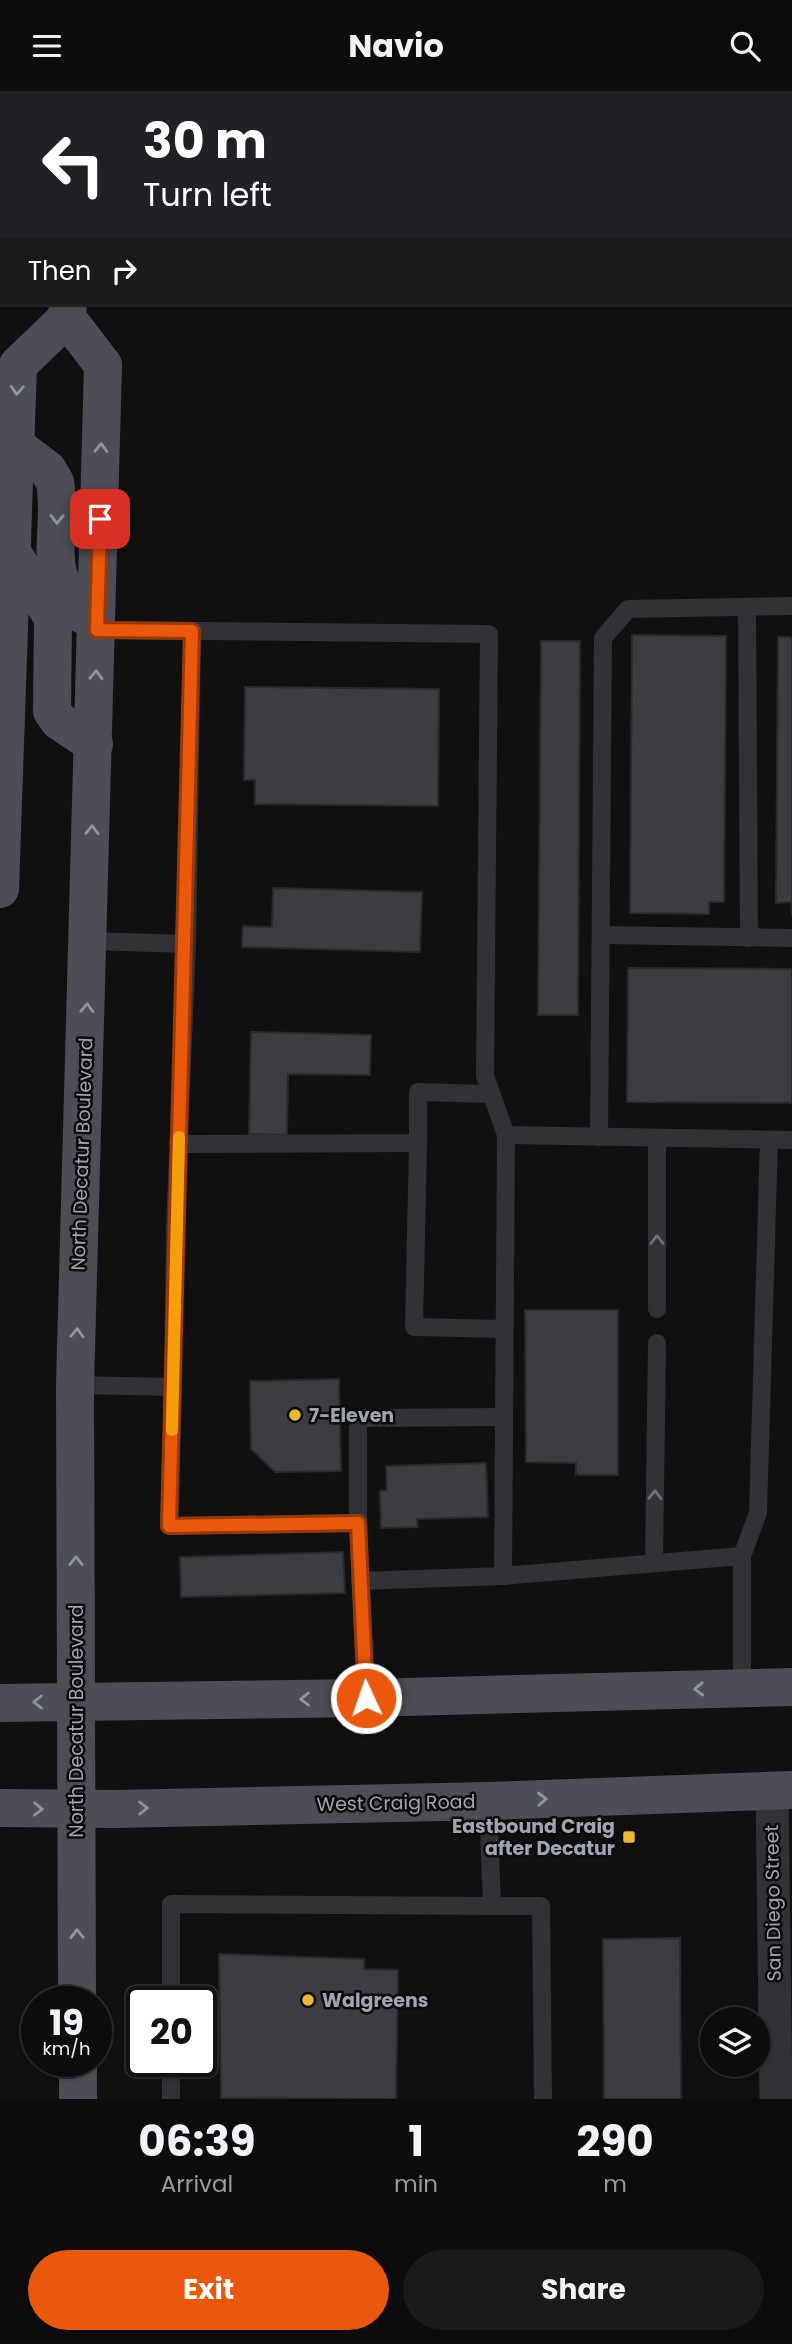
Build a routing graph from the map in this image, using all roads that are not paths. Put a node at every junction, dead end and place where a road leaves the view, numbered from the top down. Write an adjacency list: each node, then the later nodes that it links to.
1 (68, 311): 2 (main road, North Decatur Boulevard, one-way to 2); 6 (main road, North Decatur Boulevard, one-way to 1)
2 (15, 445): 3 (main road, North Decatur Boulevard); 6 (main road, one-way to 6)
3 (5, 548): 8 (main road); 9 (main road, North Decatur Boulevard)
4 (792, 606): 5 (lane)
5 (747, 607): 10 (lane); 11 (lane)
6 (97, 630): 7 (lane); 8 (main road, North Decatur Boulevard, one-way to 6)
7 (192, 631): 14 (lane); 15 (lane)
8 (94, 744): 13 (main road, North Decatur Boulevard, one-way to 8)
9 (0, 889)
10 (601, 935): 11 (lane); 17 (lane)
11 (749, 938): 12 (lane)
12 (792, 938)
13 (89, 941): 14 (lane); 26 (main road, North Decatur Boulevard, one-way to 13)
14 (187, 944): 22 (lane)
15 (491, 1094): 16 (lane); 21 (lane)
16 (506, 1135): 17 (lane); 24 (lane)
17 (599, 1137): 18 (lane)
18 (657, 1138): 19 (lane); 23 (lane, one-way to 18)
19 (769, 1140): 20 (lane); 30 (lane)
20 (792, 1140)
21 (418, 1143): 22 (lane); 24 (lane)
22 (178, 1144): 27 (lane)
23 (657, 1309)
24 (503, 1329): 28 (lane)
25 (657, 1343): 31 (lane, one-way to 25)
26 (75, 1385): 27 (lane); 37 (main road, North Decatur Boulevard, one-way to 26)
27 (173, 1387): 29 (lane)
28 (502, 1417): 29 (lane); 32 (lane)
29 (358, 1523): 33 (lane)
30 (742, 1556): 31 (lane); 35 (lane)
31 (653, 1563): 32 (lane)
32 (503, 1576): 33 (lane)
33 (360, 1581): 36 (lane)
34 (792, 1687): 35 (main road)
35 (742, 1688): 36 (main road, one-way to 36)
36 (366, 1698): 37 (main road, one-way to 37)
37 (76, 1702): 38 (main road, one-way to 38); 42 (main road, North Decatur Boulevard)
38 (0, 1703)
39 (782, 1791): 40 (main road, West Craig Road, one-way to 39); 51 (street, San Diego Street)
40 (488, 1801): 42 (main road, West Craig Road, one-way to 40); 43 (lane)
41 (0, 1808): 42 (main road, West Craig Road, one-way to 42)
42 (75, 1809): 44 (main road, North Decatur Boulevard, one-way to 42)
43 (492, 1906): 45 (lane); 50 (lane)
44 (77, 1986)
45 (171, 1986)
46 (78, 2077): 48 (main road)
47 (171, 2077): 49 (lane)
48 (78, 2099)
49 (171, 2099)
50 (543, 2099)
51 (776, 2099)

